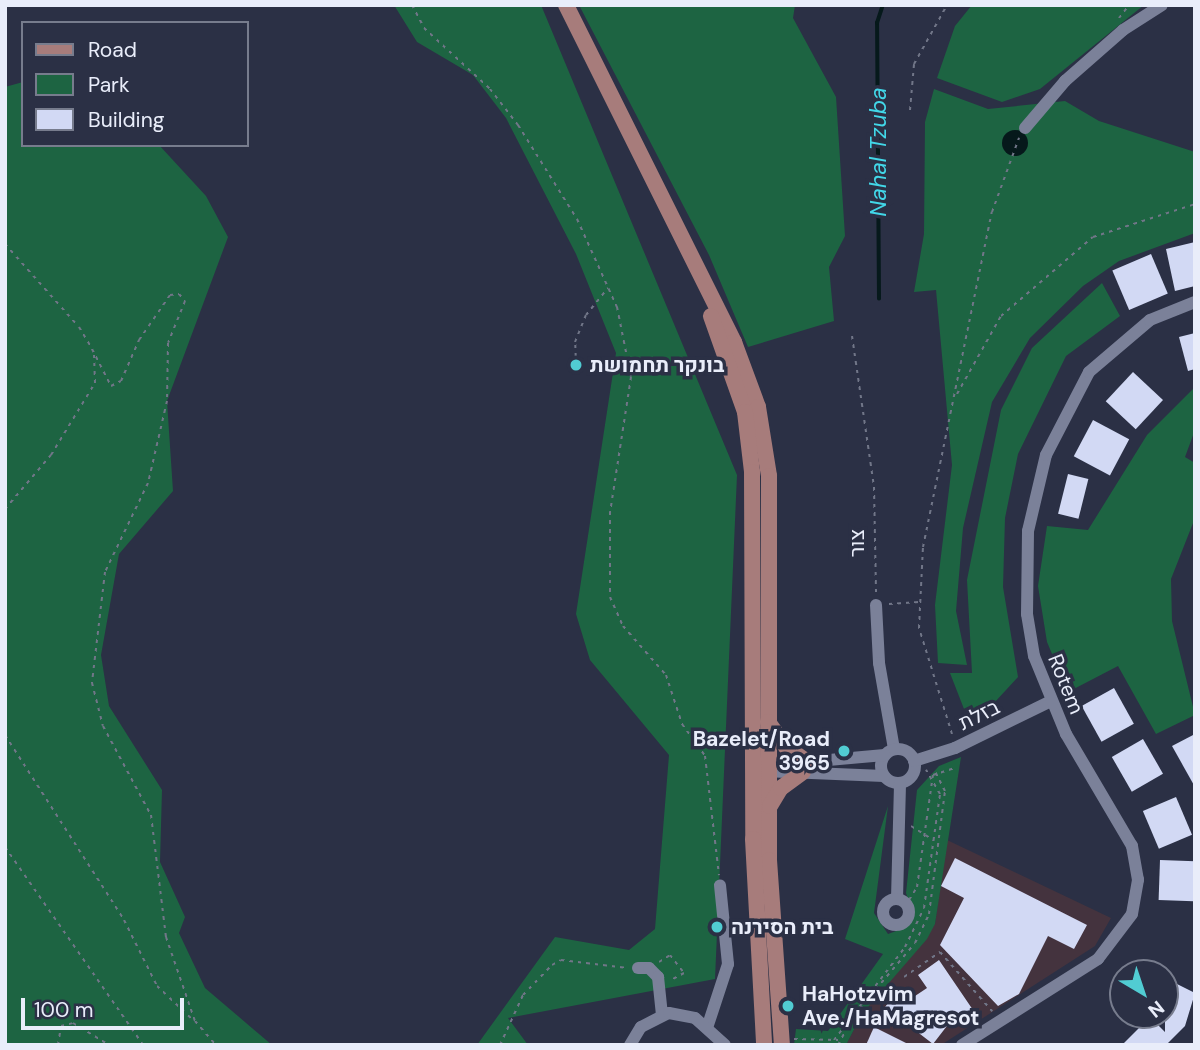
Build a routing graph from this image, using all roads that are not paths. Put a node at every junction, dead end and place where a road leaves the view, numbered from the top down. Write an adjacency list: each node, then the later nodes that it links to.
1 (566, 5): 4 (main road)
2 (1162, 5): 3 (street)
3 (1025, 128)
4 (671, 212): 8 (main road); 11 (main road)
5 (1195, 303): 7 (street, Rotem)
6 (876, 605): 9 (street)
7 (1049, 702): 10 (street, בזלת); 25 (street, Rotem)
8 (768, 722): 11 (main road); 12 (main road)
9 (890, 752): 10 (street); 12 (street); 13 (street)
10 (918, 760): 14 (street)
11 (763, 768): 12 (street); 15 (main road); 23 (main road)
12 (806, 768): 13 (street); 15 (main road)
13 (884, 776): 14 (street)
14 (900, 783): 17 (street)
15 (768, 812): 21 (main road)
16 (720, 886): 20 (street)
17 (901, 902)
18 (649, 971): 19 (street)
19 (662, 1015): 20 (street); 24 (street)
20 (708, 1025): 22 (street)
21 (782, 1042)
22 (724, 1044)
23 (764, 1044)
24 (630, 1045)
25 (962, 1045)

